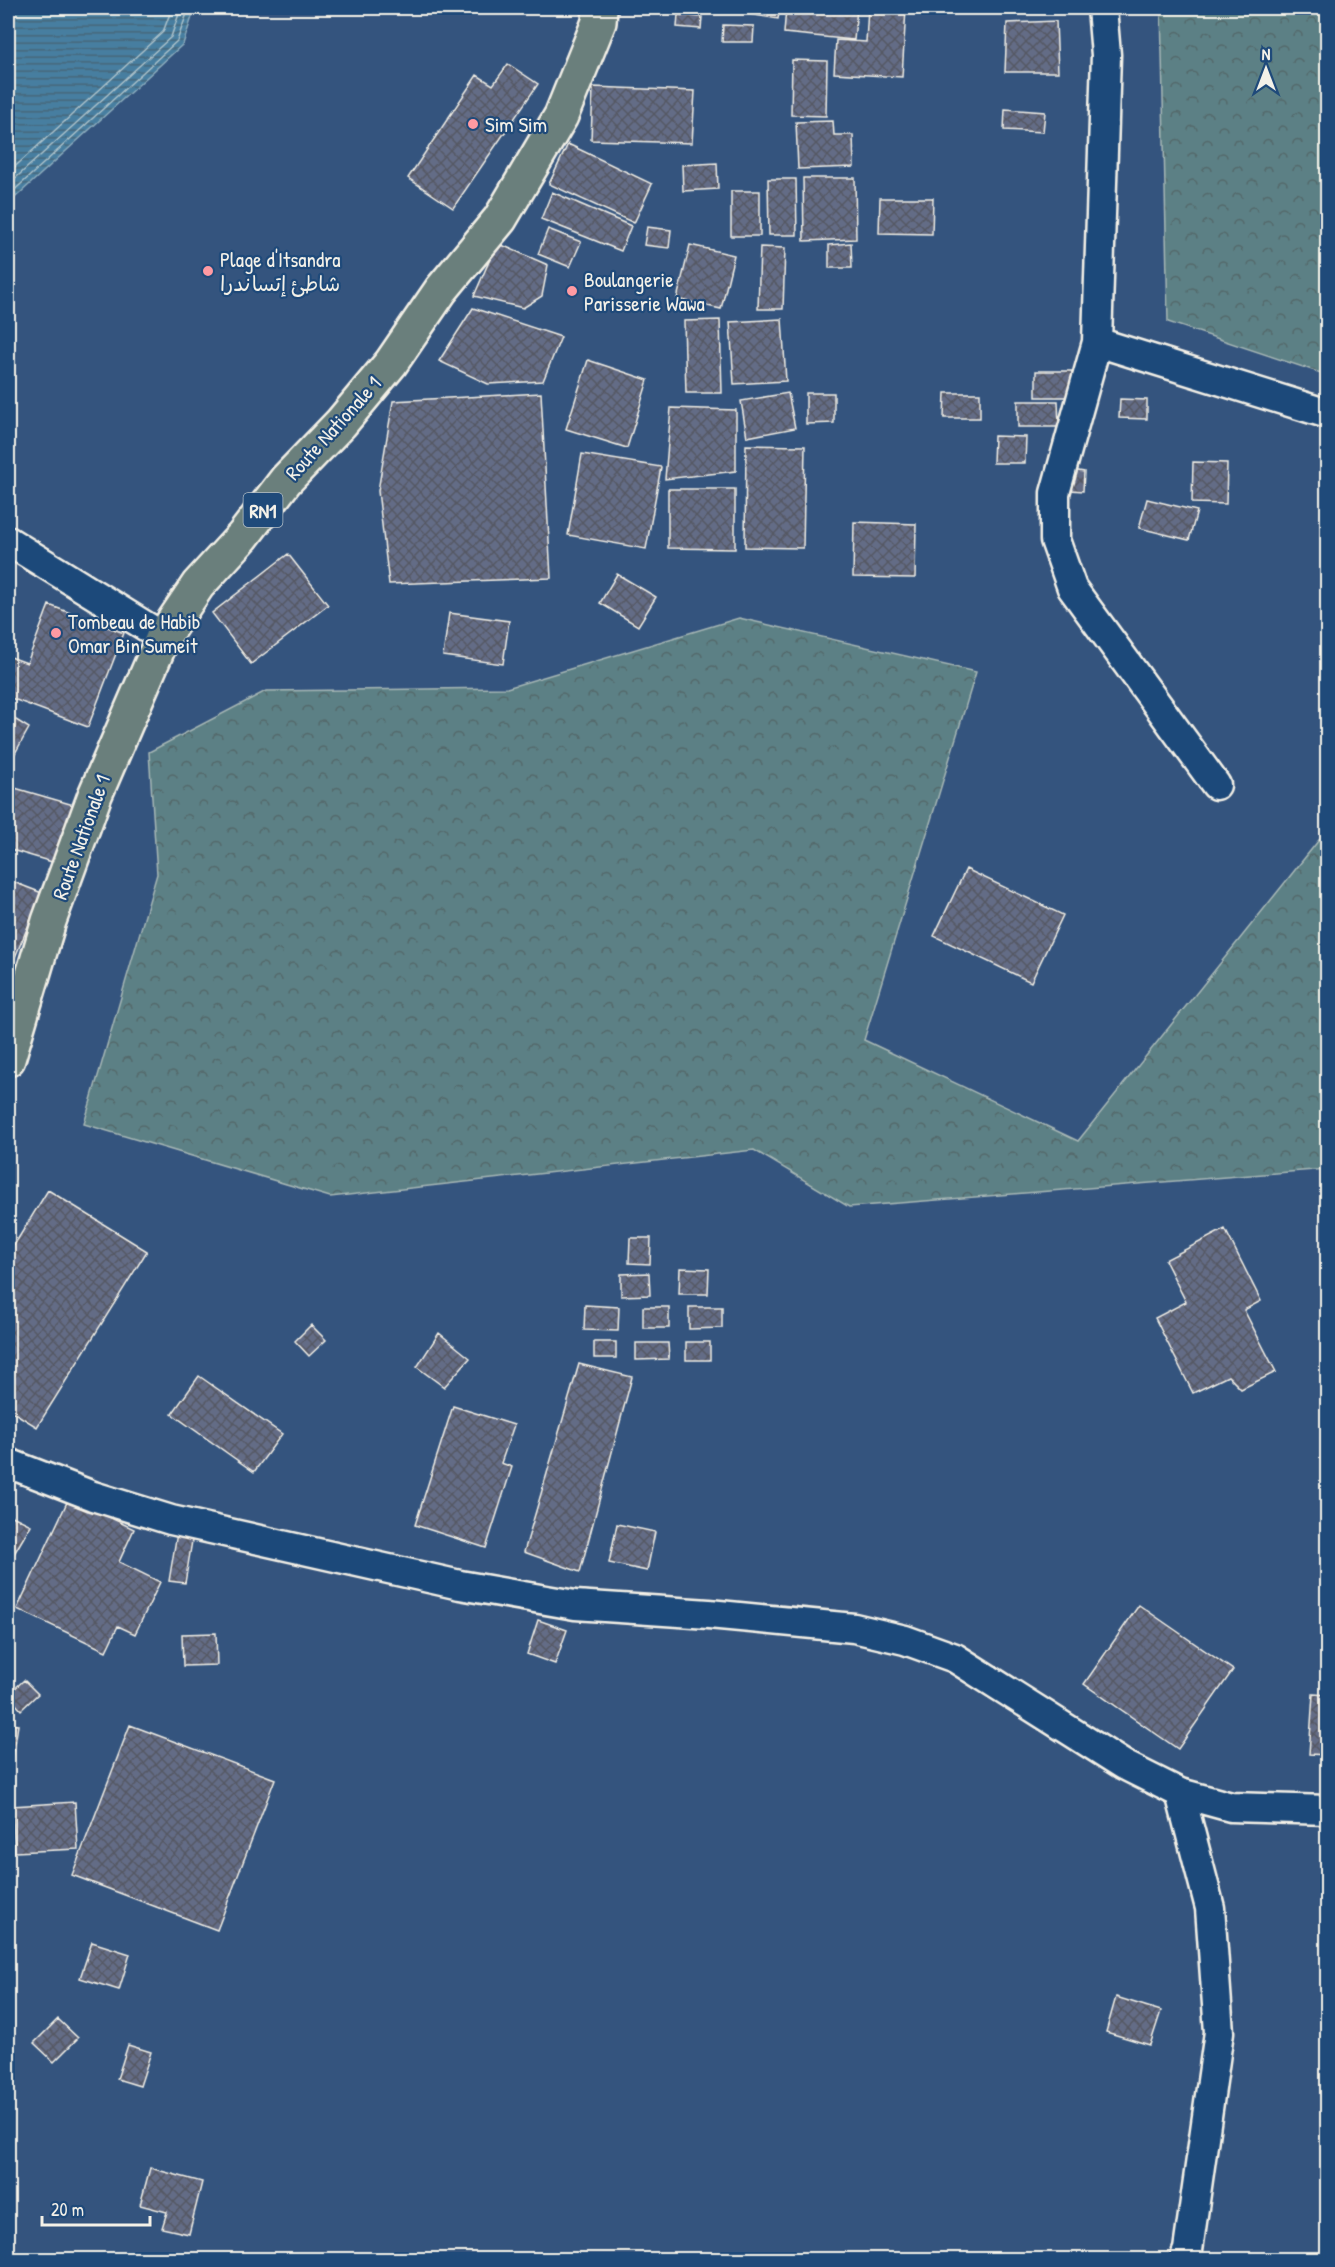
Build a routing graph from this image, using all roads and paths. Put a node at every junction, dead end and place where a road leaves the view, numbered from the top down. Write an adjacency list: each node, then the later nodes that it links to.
1 (600, 8): 6 (main road, Route Nationale 1 / RN1)
2 (1102, 8): 3 (street)
3 (1097, 342): 4 (street); 7 (street)
4 (1328, 414)
5 (8, 541): 6 (street)
6 (163, 637): 8 (main road, Route Nationale 1 / RN1)
7 (1216, 785)
8 (8, 1059)
9 (8, 1463): 10 (street)
10 (1180, 1793): 11 (street); 12 (street)
11 (1328, 1810)
12 (1184, 2259)

